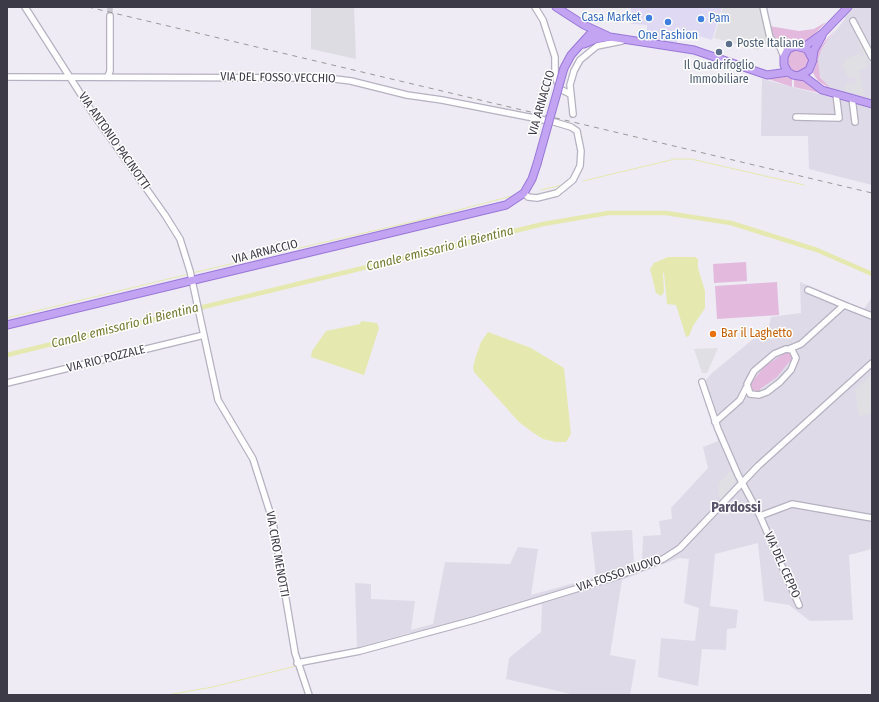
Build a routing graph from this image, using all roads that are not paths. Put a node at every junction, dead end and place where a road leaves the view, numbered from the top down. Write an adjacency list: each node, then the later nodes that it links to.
1 (25, 7): 23 (street, VIA ANTONIO PACINOTTI)
2 (535, 7): 27 (street, VIA ARNACCIO)
3 (556, 7): 8 (main road)
4 (763, 7): 14 (street)
5 (848, 7): 10 (main road)
6 (110, 16): 24 (street)
7 (853, 21): 17 (street)
8 (584, 25): 9 (main road); 13 (main road)
9 (596, 32): 11 (main road); 13 (main road)
10 (823, 33): 16 (main road); 18 (main road)
11 (610, 37): 12 (main road); 13 (main road, VIA ARNACCIO)
12 (626, 40): 22 (main road); 30 (street, VIA ARNACCIO)
13 (587, 41): 39 (main road, VIA ARNACCIO, bridge)
14 (776, 43): 15 (street); 19 (street)
15 (791, 47): 16 (main road); 19 (main road)
16 (804, 47): 18 (main road)
17 (872, 57)
18 (813, 58): 20 (main road)
19 (784, 60): 21 (main road); 22 (main road)
20 (811, 68): 25 (main road); 29 (main road)
21 (788, 72): 22 (main road); 25 (main road)
22 (761, 73)
23 (70, 76): 24 (street, VIA DEL FOSSO VECCHIO); 26 (street, VIA DEL FOSSO VECCHIO); 40 (street, VIA ANTONIO PACINOTTI)
24 (108, 76): 36 (street, VIA DEL FOSSO VECCHIO)
25 (800, 76): 29 (main road)
26 (7, 77)
27 (558, 82)
28 (562, 90): 30 (street, VIA ARNACCIO)
29 (827, 91): 31 (main road)
30 (570, 94): 34 (street, VIA ARNACCIO)
31 (836, 94): 32 (main road); 35 (street)
32 (852, 98): 33 (main road); 38 (street)
33 (872, 104)
34 (573, 114)
35 (796, 117)
36 (544, 120)
37 (551, 121): 39 (street)
38 (855, 122)
39 (524, 193): 40 (main road, VIA ARNACCIO)
40 (191, 276): 44 (main road, VIA ARNACCIO); 45 (street, VIA CIRO MENOTTI)
41 (808, 290): 42 (street)
42 (844, 305): 43 (street); 46 (street)
43 (872, 316)
44 (7, 325)
45 (204, 335): 51 (street, VIA RIO POZZALE); 60 (street, VIA CIRO MENOTTI)
46 (801, 344): 47 (street); 48 (street)
47 (789, 349): 48 (street); 52 (street)
48 (796, 358): 53 (street)
49 (871, 366): 56 (street, VIA FOSSO NUOVO)
50 (702, 382): 55 (street, VIA DEL CEPPO)
51 (7, 384)
52 (747, 387): 53 (street); 54 (street)
53 (752, 395): 54 (street)
54 (740, 400): 55 (street)
55 (715, 422): 56 (street, VIA DEL CEPPO)
56 (742, 482): 57 (street, VIA DEL CEPPO); 60 (street, VIA FOSSO NUOVO)
57 (760, 516): 58 (street); 59 (street, VIA DEL CEPPO)
58 (872, 518)
59 (799, 604)
60 (297, 663): 61 (street, VIA CIRO MENOTTI)
61 (309, 695)

